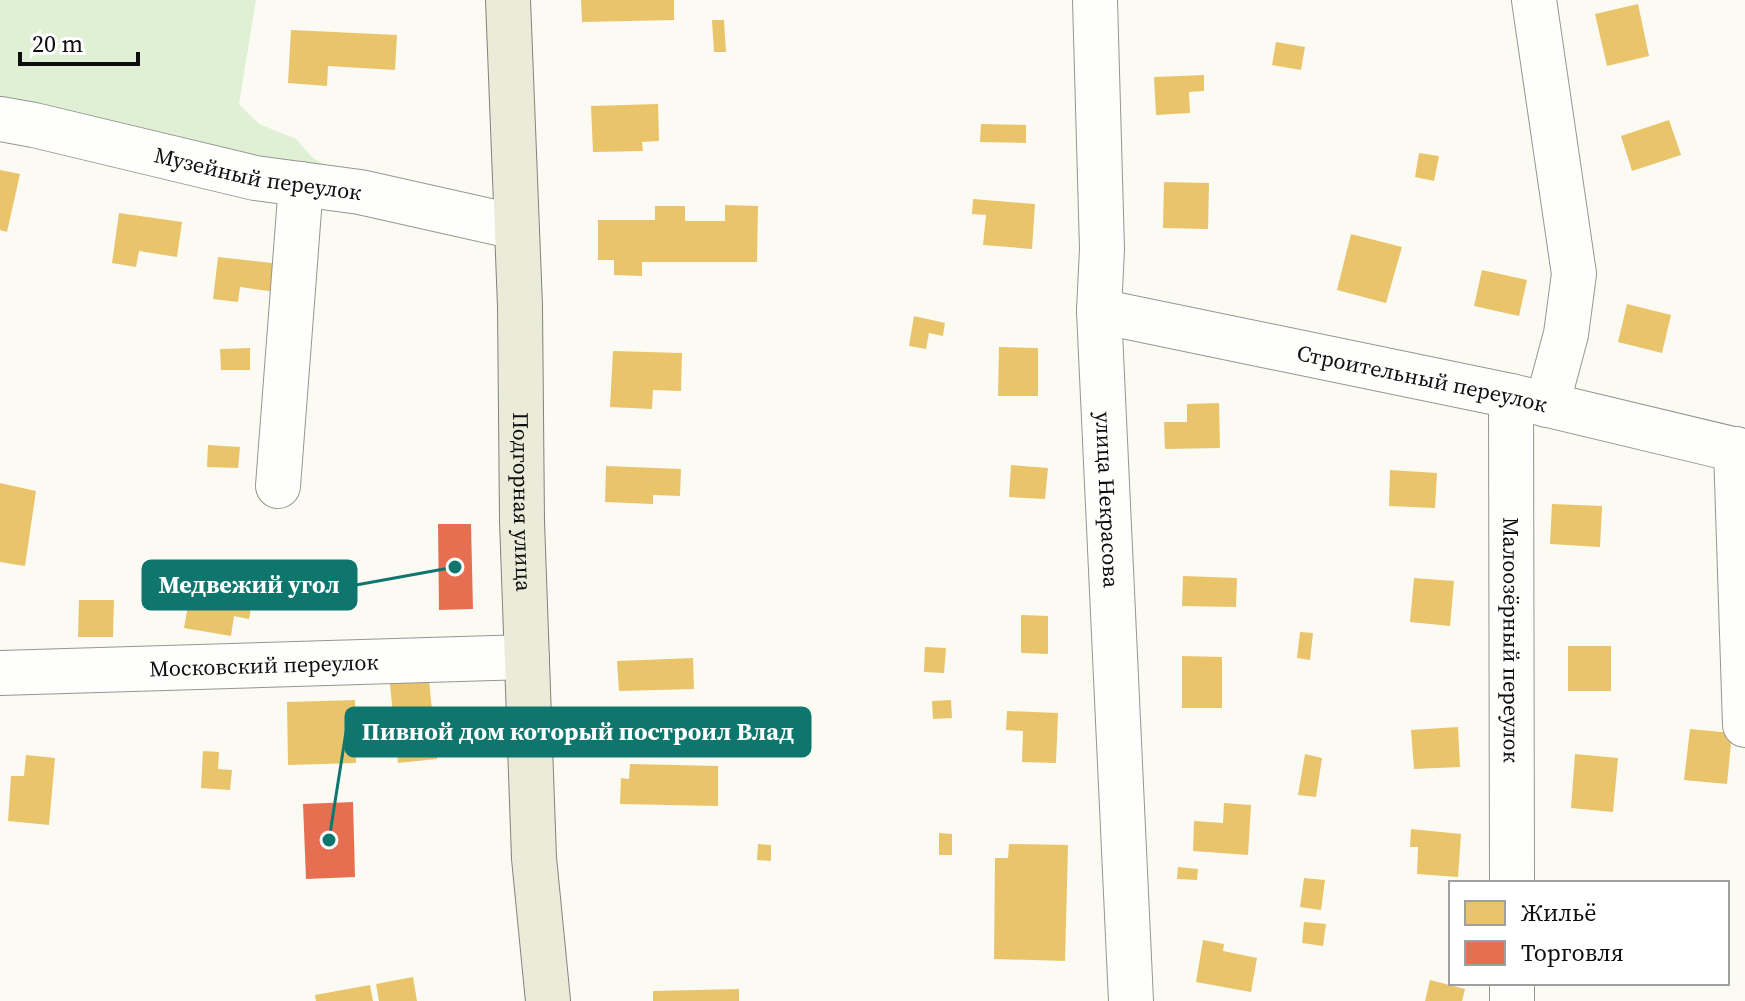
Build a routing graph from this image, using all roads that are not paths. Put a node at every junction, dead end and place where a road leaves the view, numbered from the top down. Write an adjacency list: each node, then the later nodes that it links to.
1 (508, 0): 6 (main road, Подгорная улица)
2 (1095, 0): 7 (street, улица Некрасова)
3 (1534, 0): 8 (street, Малоозёрный переулок)
4 (0, 119): 5 (street, Музейный переулок)
5 (301, 184): 6 (street, Музейный переулок); 10 (street)
6 (516, 227): 11 (main road, Подгорная улица)
7 (1099, 311): 8 (street, Строительный переулок); 16 (street, улица Некрасова)
8 (1529, 400): 9 (street, Строительный переулок); 14 (street, Малоозёрный переулок)
9 (1740, 450): 13 (street)
10 (278, 486)
11 (527, 657): 12 (street, Московский переулок); 15 (main road, Подгорная улица)
12 (0, 673)
13 (1745, 725)
14 (1512, 881)
15 (548, 1001)
16 (1131, 1001)

